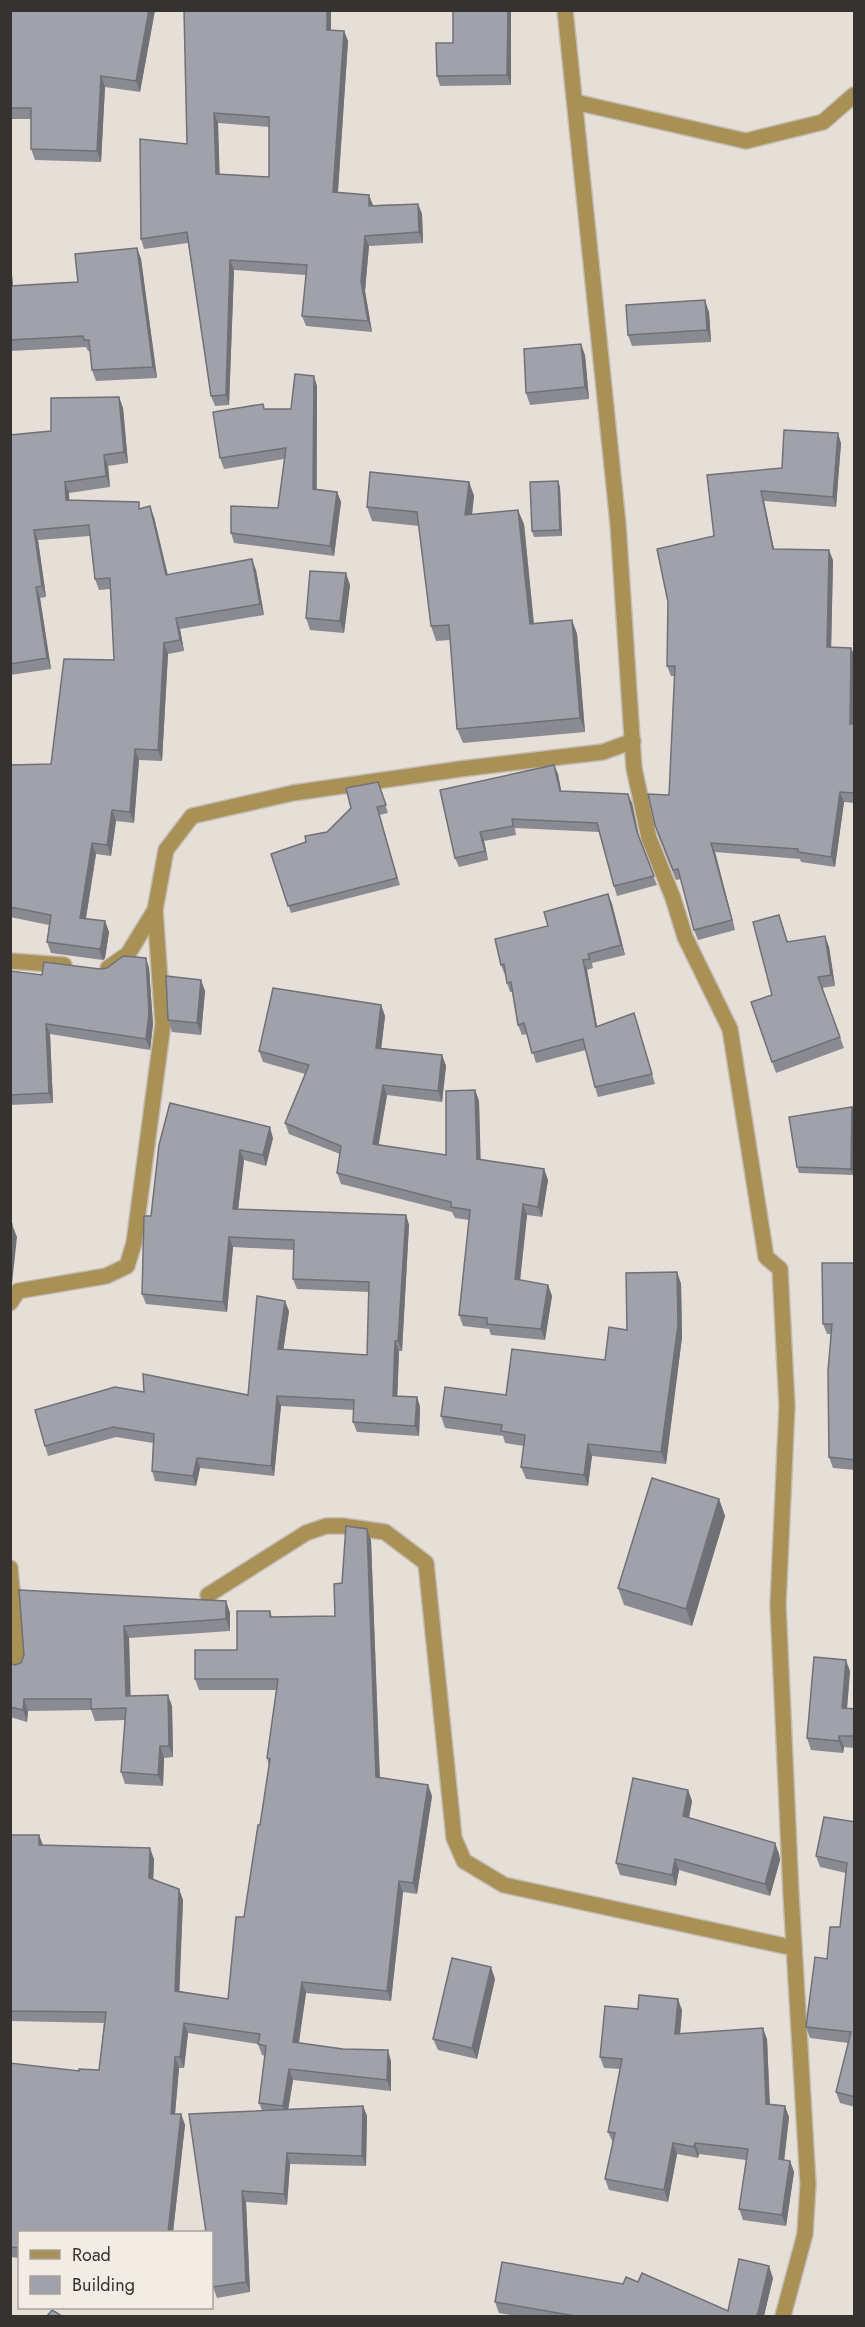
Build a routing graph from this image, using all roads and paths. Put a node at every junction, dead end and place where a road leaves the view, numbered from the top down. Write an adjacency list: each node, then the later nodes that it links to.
1 (565, 10): 3 (street)
2 (855, 94): 3 (street)
3 (574, 102): 4 (street)
4 (633, 741): 5 (street); 11 (street)
5 (155, 910): 6 (street); 7 (street)
6 (10, 961)
7 (10, 1303)
8 (10, 1568): 10 (street)
9 (208, 1595): 11 (street)
10 (19, 1667)
11 (794, 1948): 12 (street)
12 (783, 2316)

